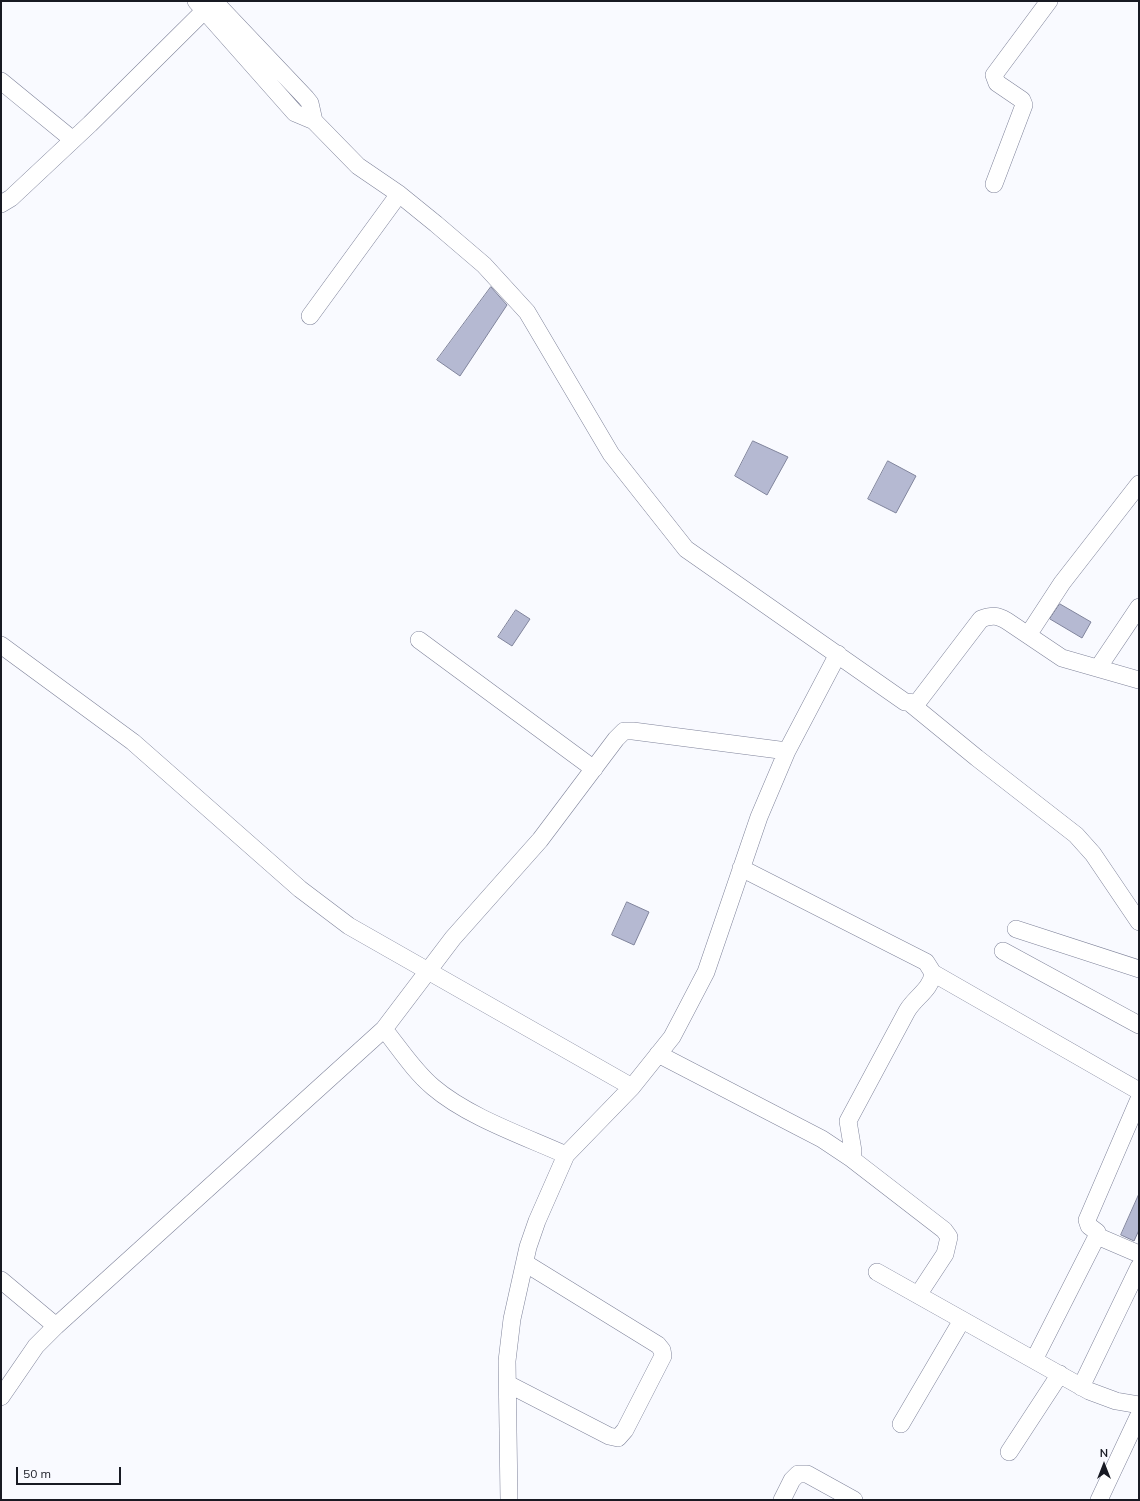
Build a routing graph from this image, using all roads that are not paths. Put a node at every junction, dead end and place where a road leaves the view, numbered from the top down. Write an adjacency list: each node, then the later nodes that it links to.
1 (1049, 1): 5 (street)
2 (205, 4): 4 (street); 6 (street)
3 (1, 81): 4 (street)
4 (73, 140): 7 (street)
5 (994, 184)
6 (399, 194): 8 (street); 14 (street)
7 (1, 204)
8 (310, 316)
9 (1139, 484): 11 (street)
10 (1139, 607): 15 (street)
11 (1028, 635): 15 (street); 17 (street)
12 (418, 640): 19 (street)
13 (1, 645): 25 (street)
14 (838, 654): 17 (street); 18 (street)
15 (1098, 668): 16 (street)
16 (1139, 680)
17 (911, 704): 21 (street)
18 (787, 751): 19 (street); 20 (street)
19 (594, 769): 25 (street)
20 (741, 868): 26 (street); 29 (street)
21 (1139, 922)
22 (1016, 929): 24 (street)
23 (1002, 951): 27 (street)
24 (1139, 969)
25 (429, 972): 28 (street); 30 (street)
26 (933, 973): 31 (street); 34 (street)
27 (1139, 1025)
28 (384, 1029): 33 (street); 43 (street)
29 (658, 1054): 30 (street); 34 (street)
30 (632, 1087): 33 (street)
31 (1139, 1091)
32 (1139, 1099): 35 (street)
33 (566, 1155): 37 (street)
34 (852, 1158): 41 (street)
35 (1097, 1236): 36 (street); 44 (street)
36 (1139, 1254)
37 (525, 1263): 46 (street); 46 (street)
38 (1139, 1267): 47 (street)
39 (877, 1272): 41 (street)
40 (1, 1280): 43 (street)
41 (918, 1295): 42 (street)
42 (962, 1320): 44 (street); 51 (street)
43 (56, 1326): 48 (street)
44 (1034, 1360): 45 (street)
45 (1060, 1374): 47 (street); 52 (street)
46 (508, 1384): 53 (street)
47 (1081, 1387): 49 (street)
48 (1, 1397)
49 (1139, 1405)
50 (1139, 1415): 56 (street)
51 (901, 1424)
52 (1010, 1452)
53 (509, 1500)
54 (782, 1500): 55 (street)
55 (854, 1500)
56 (1099, 1500)

